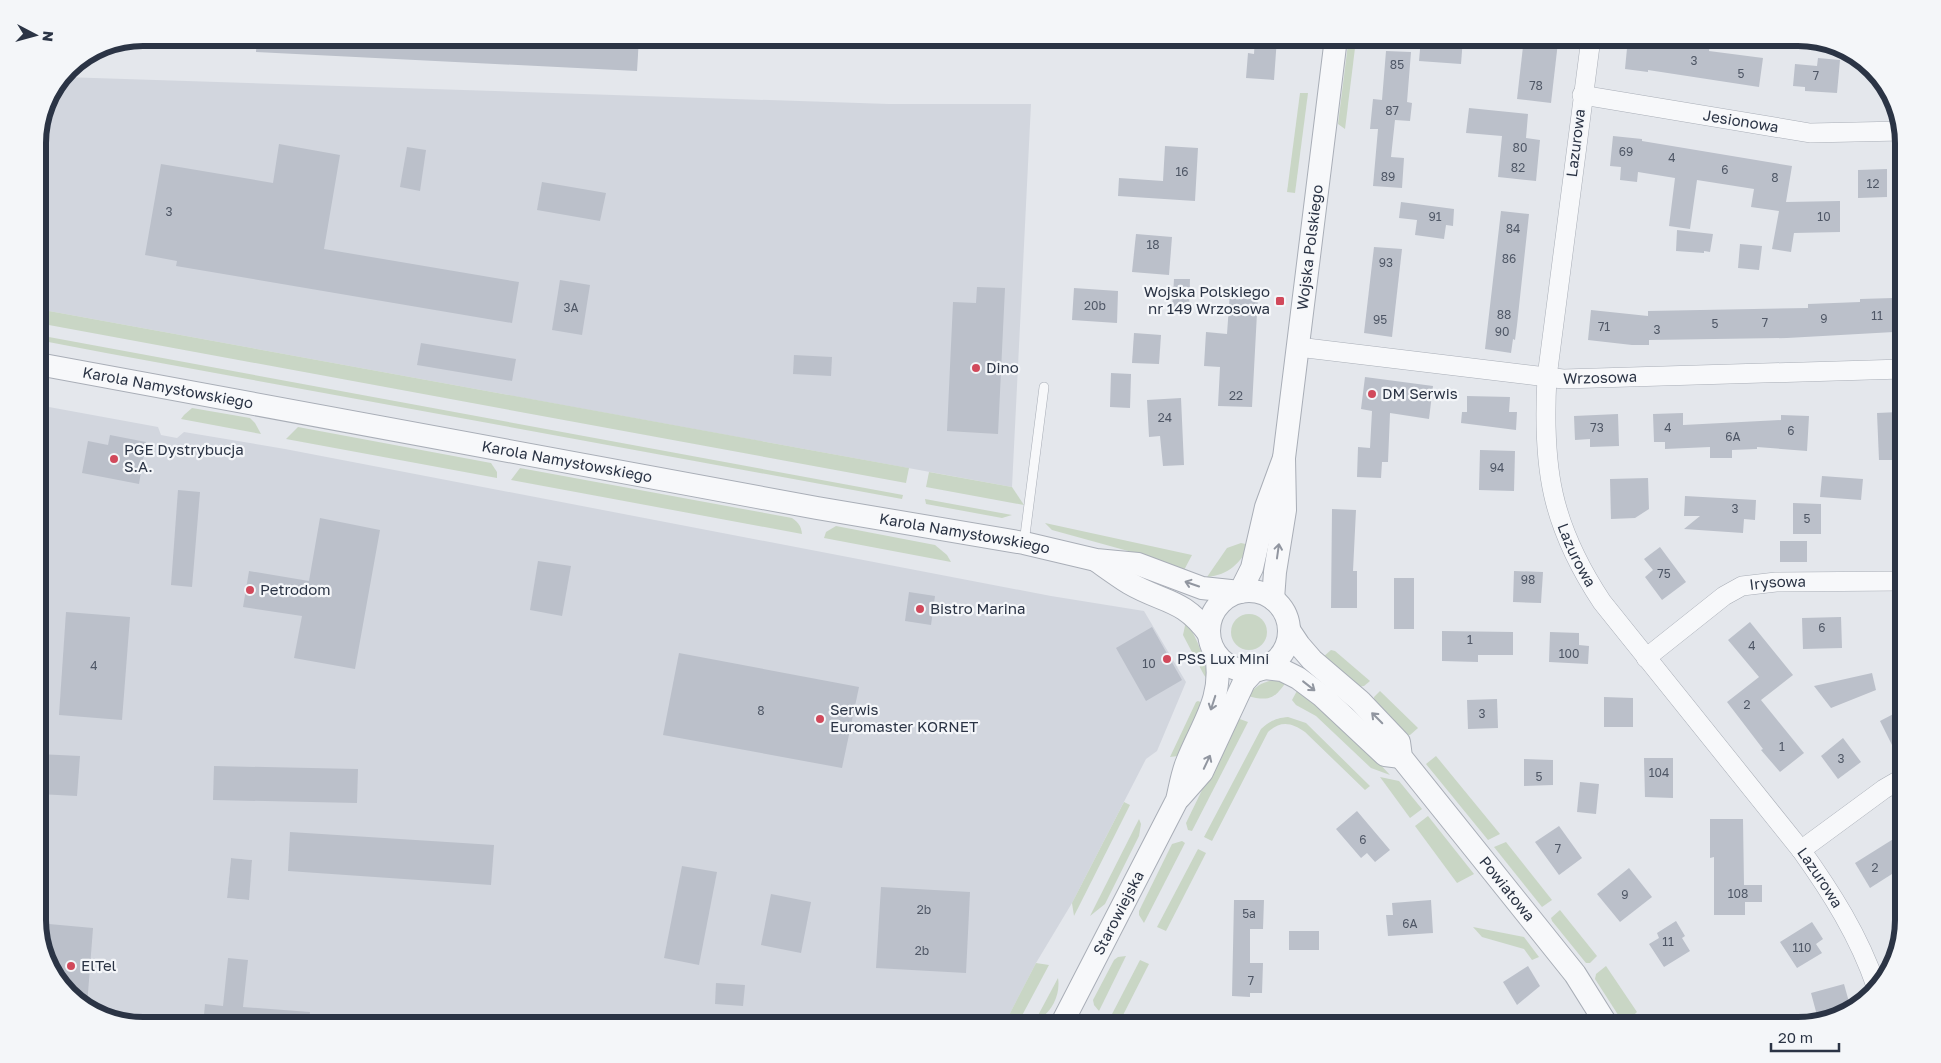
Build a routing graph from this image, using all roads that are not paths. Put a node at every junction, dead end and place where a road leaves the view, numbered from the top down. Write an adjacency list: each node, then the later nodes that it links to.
1 (1335, 46): 5 (street, Wojska Polskiego)
2 (1590, 46): 3 (street, Lazurowa)
3 (1582, 95): 4 (street, Jesionowa); 8 (street, Lazurowa)
4 (1894, 131)
5 (1298, 347): 8 (street, Wrzosowa); 10 (street, Wojska Polskiego)
6 (46, 365): 11 (street, Karola Namysłowskiego)
7 (1895, 369): 8 (street, Wrzosowa)
8 (1547, 377): 18 (street, Lazurowa)
9 (1044, 387): 11 (lane)
10 (1284, 458): 14 (street, Wojska Polskiego); 15 (street, Wojska Polskiego, one-way to 10)
11 (1024, 543): 12 (street, Karola Namysłowskiego)
12 (1096, 560): 14 (street, Karola Namysłowskiego, one-way to 12); 17 (street, Karola Namysłowskiego)
13 (1895, 581): 18 (street, Irysowa)
14 (1240, 592): 15 (street); 17 (street)
15 (1273, 599): 16 (street)
16 (1289, 630): 19 (street); 20 (street, Powiatowa, one-way to 16)
17 (1213, 644): 19 (street); 22 (street, Starowiejska, one-way to 22)
18 (1646, 658): 23 (street, Lazurowa)
19 (1260, 670): 20 (street, Powiatowa, one-way to 20); 22 (street, Starowiejska, one-way to 19)
20 (1401, 757): 26 (street, Powiatowa)
21 (1895, 783): 23 (street)
22 (1177, 800): 25 (street, Starowiejska)
23 (1801, 850): 24 (street, Lazurowa)
24 (1874, 980)
25 (1066, 1017)
26 (1601, 1017)

